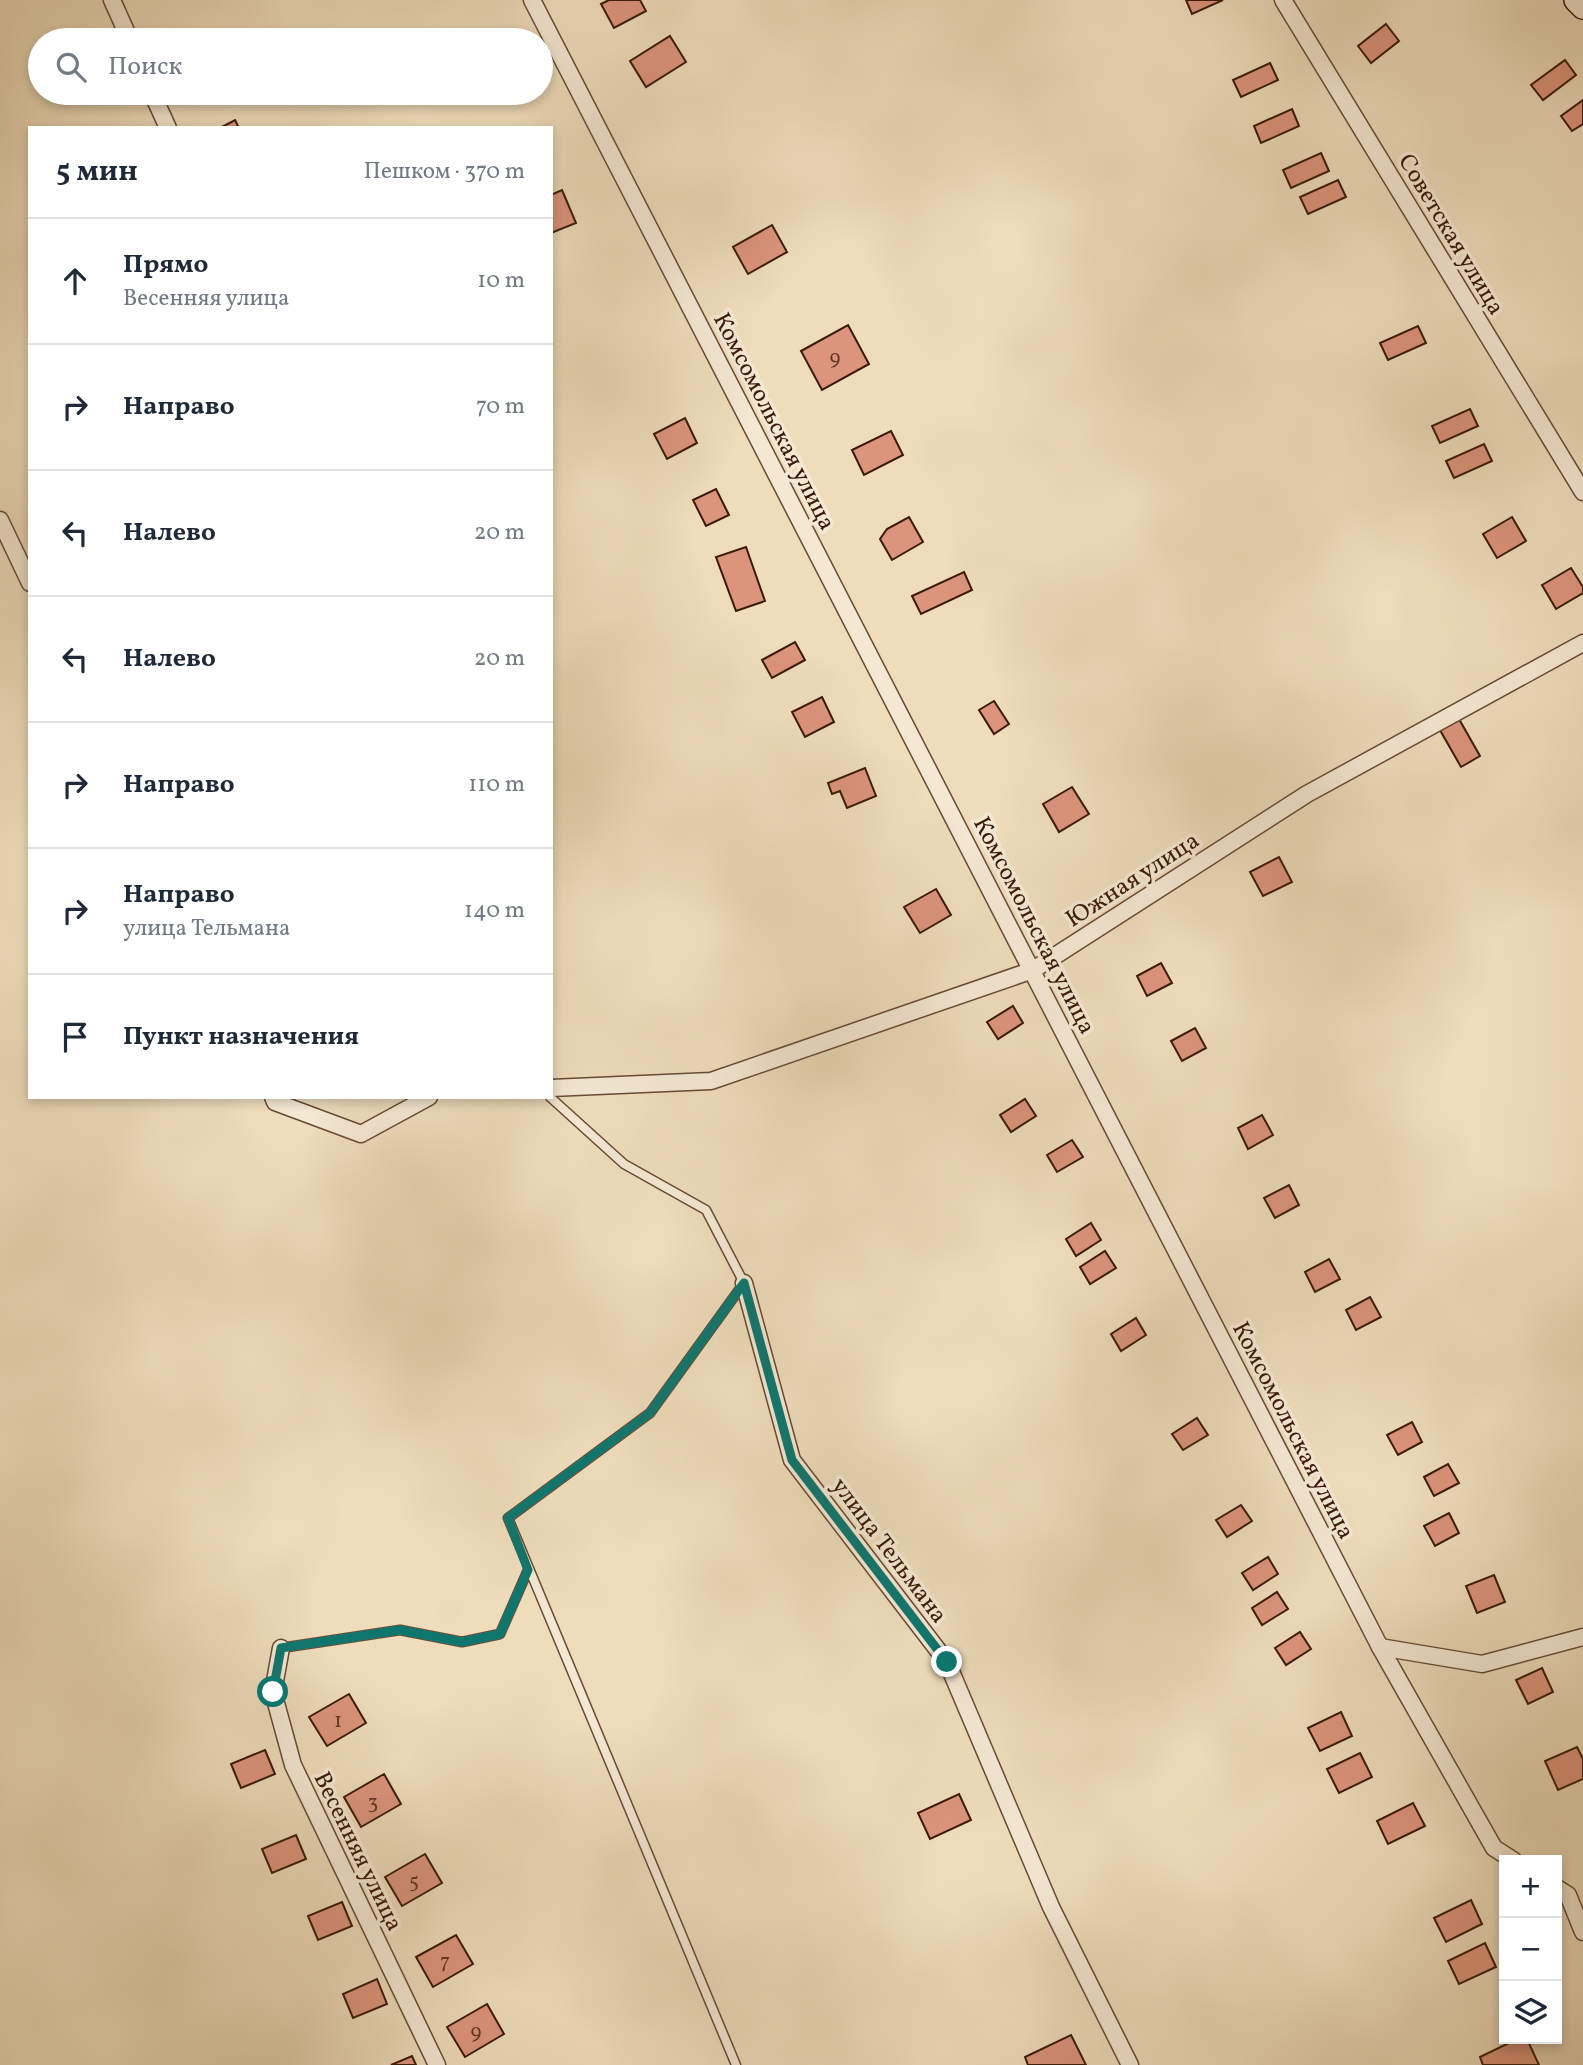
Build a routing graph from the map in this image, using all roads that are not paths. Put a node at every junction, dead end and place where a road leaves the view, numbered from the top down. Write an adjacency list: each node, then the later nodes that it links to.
1 (112, 0): 6 (street)
2 (532, 0): 7 (street, Комсомольская улица)
3 (1283, 0): 11 (street, Советская улица)
4 (1576, 0): 5 (main road)
5 (1583, 7)
6 (125, 28)
7 (546, 28)
8 (553, 41): 15 (street, Комсомольская улица)
9 (157, 105): 10 (street)
10 (166, 126)
11 (1583, 492)
12 (0, 520): 13 (street)
13 (28, 579)
14 (1583, 643): 15 (street, Южная улица)
15 (1033, 970): 16 (street, Южная улица); 23 (street, Комсомольская улица)
16 (553, 1088)
17 (274, 1099): 18 (street)
18 (425, 1099)
19 (553, 1099): 20 (lane)
20 (744, 1283): 21 (lane); 30 (street, улица Тельмана)
21 (528, 1570): 24 (lane); 29 (lane)
22 (1583, 1637): 23 (street)
23 (1380, 1647): 25 (street, Комсомольская улица)
24 (281, 1648): 28 (street, Весенняя улица)
25 (1505, 1855)
26 (1562, 1891): 27 (street)
27 (1583, 1932)
28 (437, 2065)
29 (736, 2065)
30 (1130, 2065)

